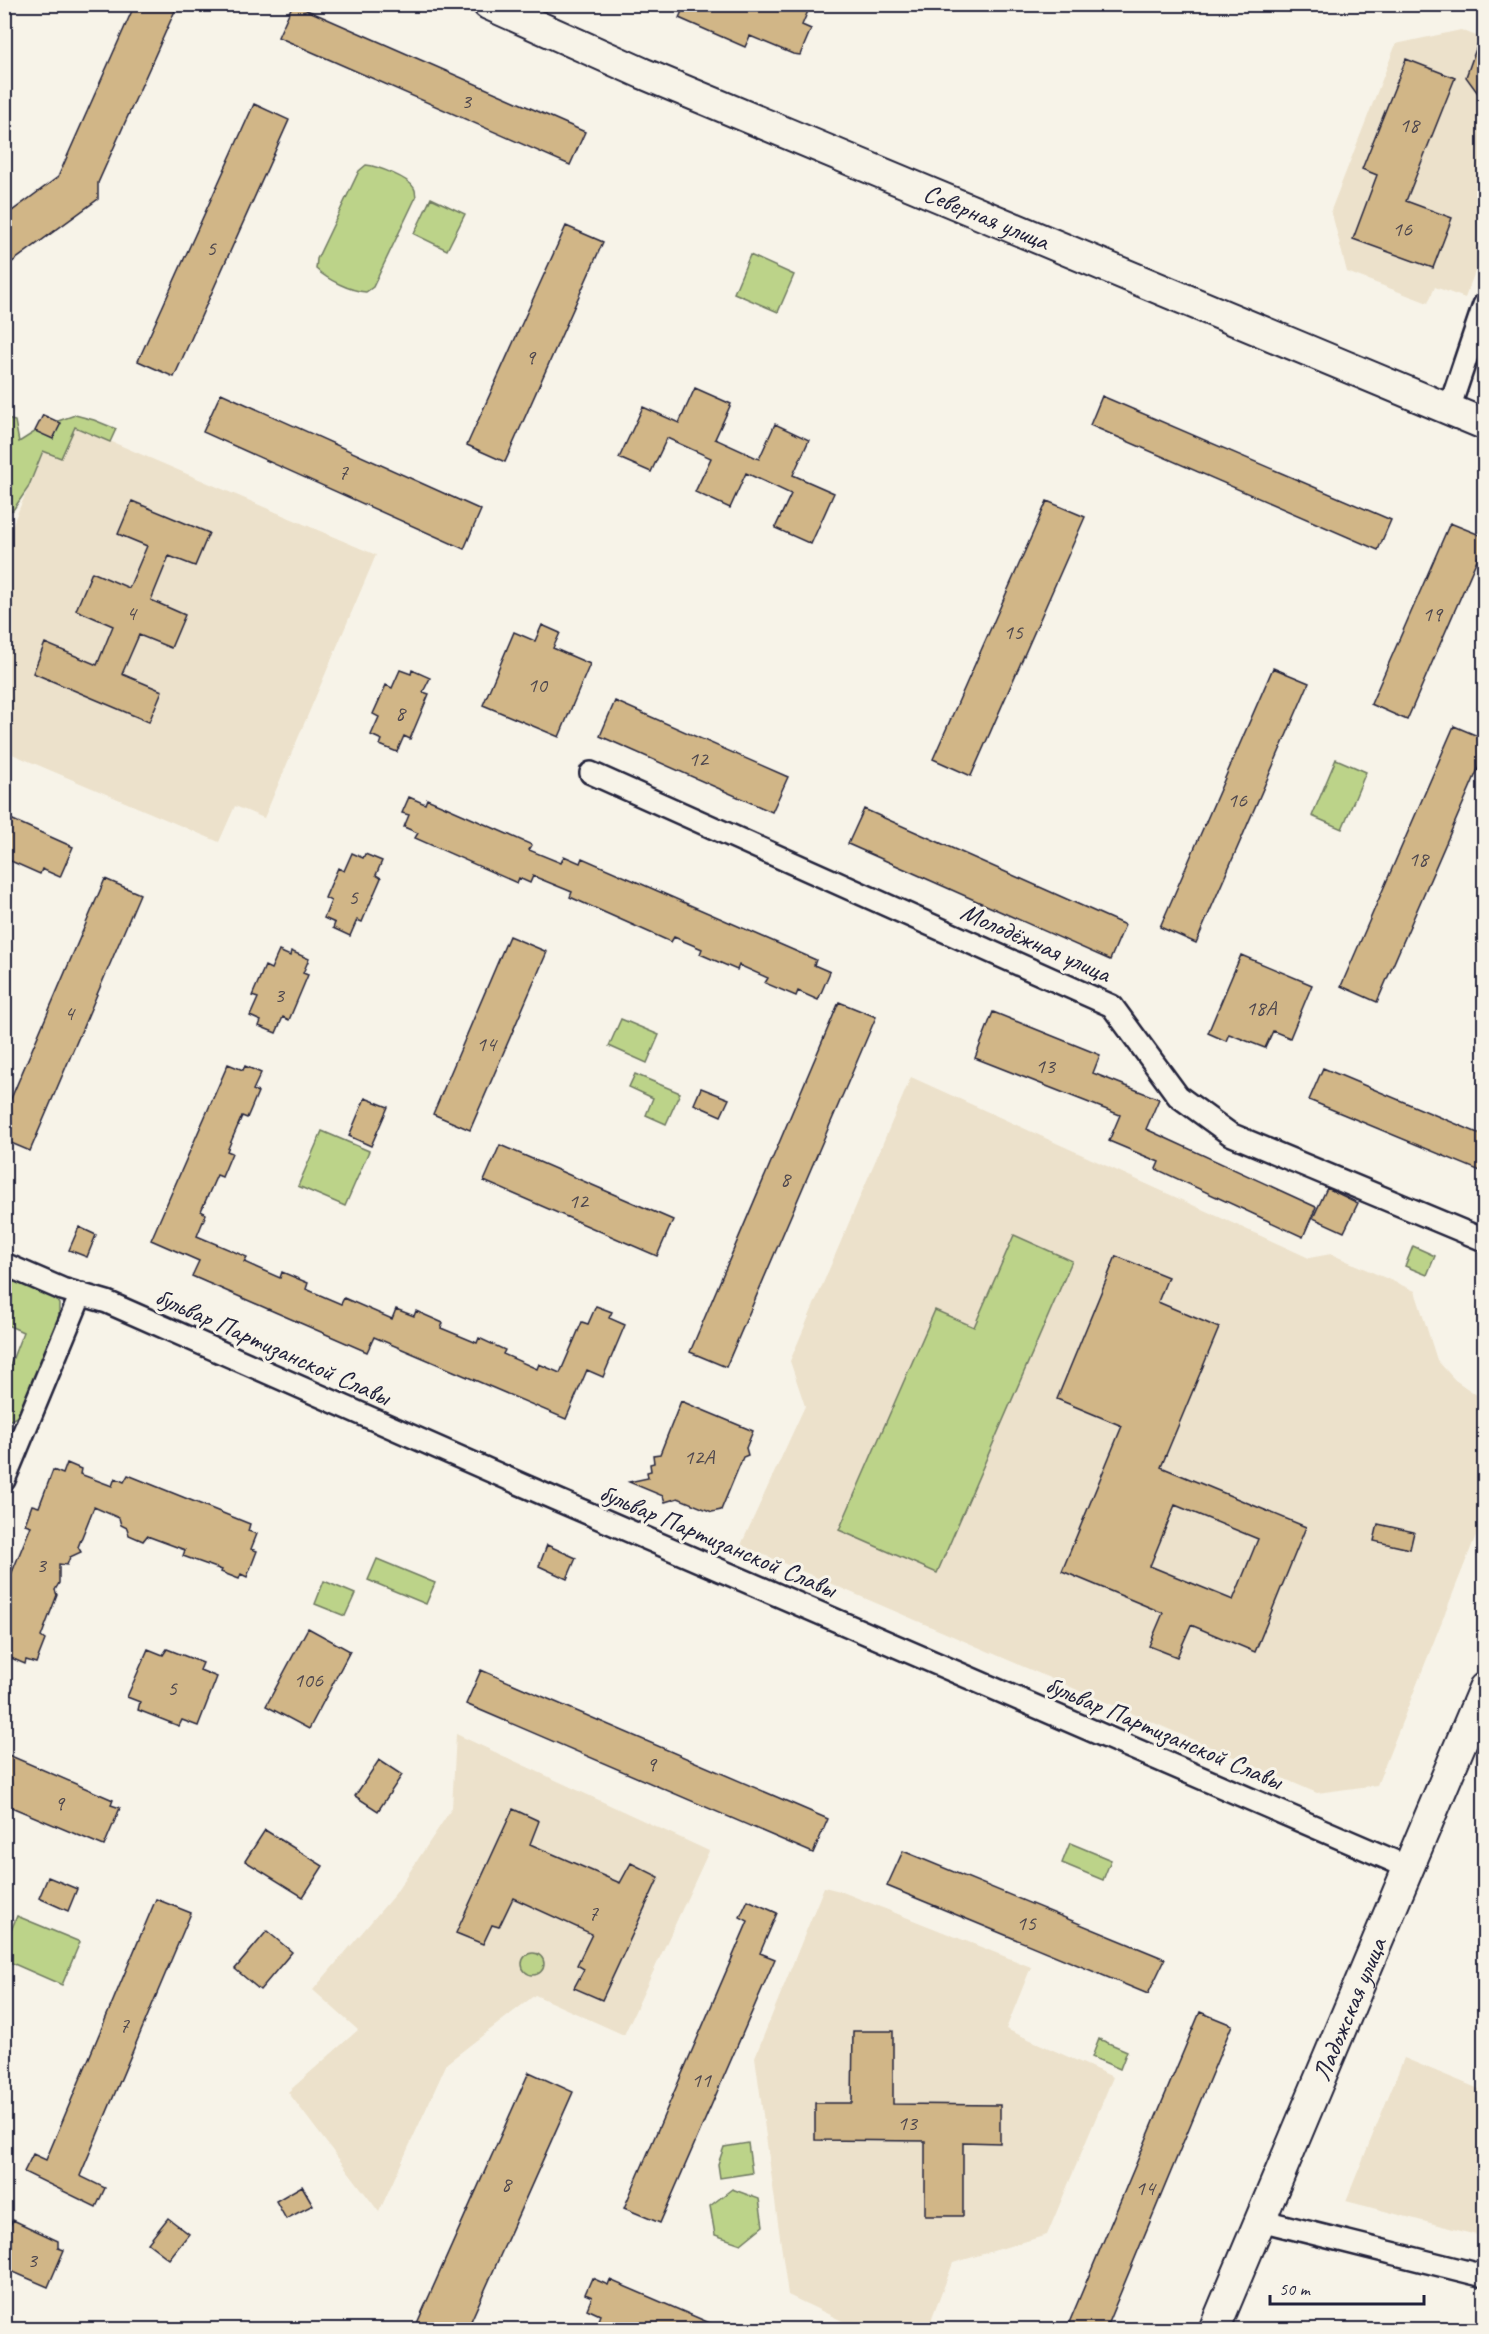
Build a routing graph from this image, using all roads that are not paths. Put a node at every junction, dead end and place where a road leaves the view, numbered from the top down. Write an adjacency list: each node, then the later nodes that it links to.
1 (488, 4): 3 (street, Северная улица)
2 (1485, 305): 3 (street)
3 (1449, 409): 4 (street, Северная улица)
4 (1485, 424)
5 (591, 774): 6 (street, Молодёжная улица)
6 (1485, 1240)
7 (4, 1264): 8 (street, бульвар Партизанской Славы)
8 (81, 1294): 9 (street); 11 (street, бульвар Партизанской Славы)
9 (4, 1480)
10 (1485, 1688): 11 (street, Ладожская улица)
11 (1410, 1868): 12 (street, Ладожская улица)
12 (1260, 2220): 13 (street); 14 (street, Ладожская улица)
13 (1485, 2276)
14 (1214, 2330)

